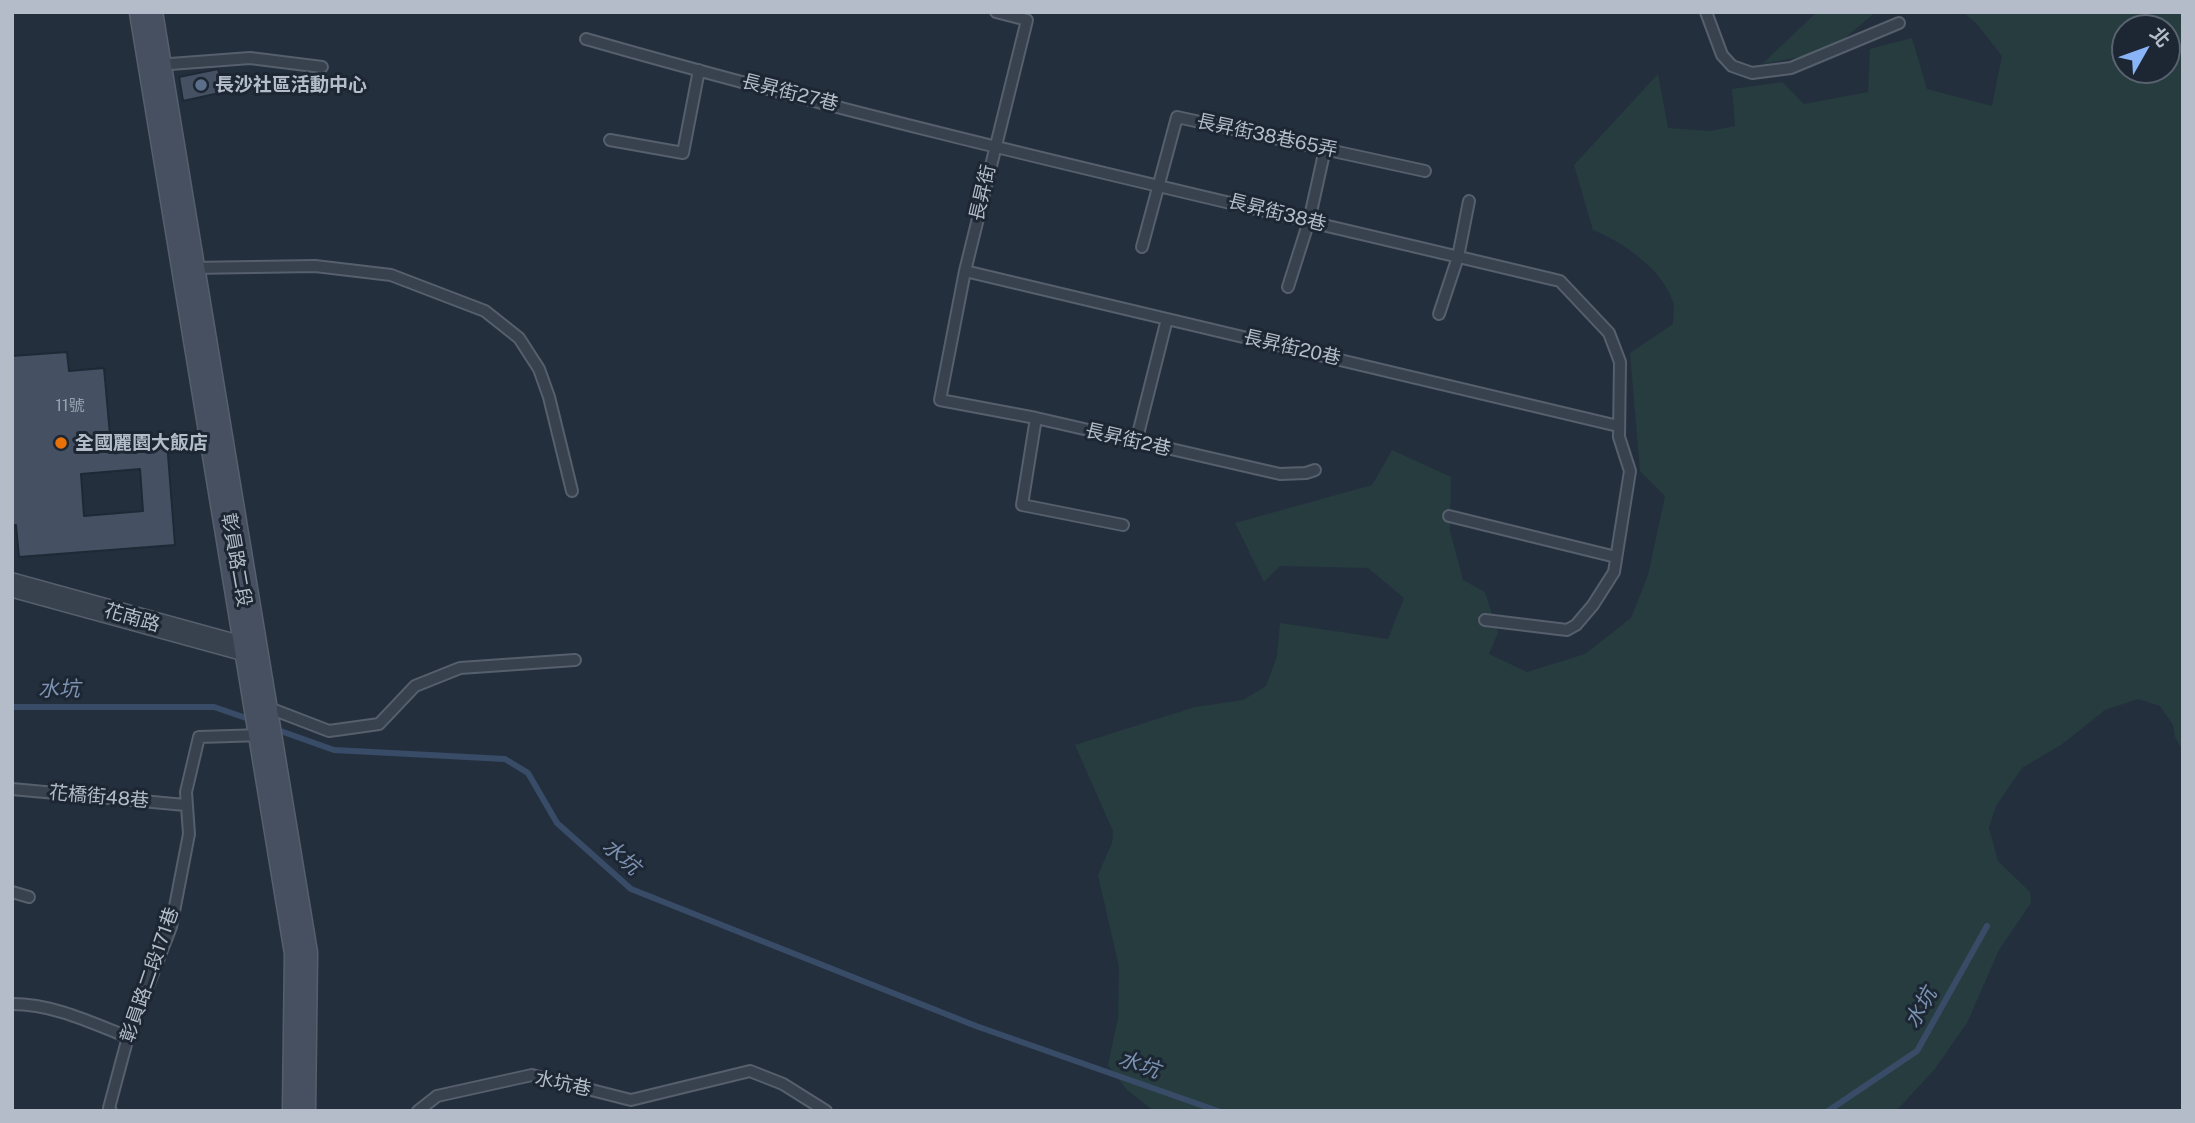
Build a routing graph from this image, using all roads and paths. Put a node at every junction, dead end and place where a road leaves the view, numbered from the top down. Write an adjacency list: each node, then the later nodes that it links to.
1 (146, 12): 6 (main road, 彰員路二段)
2 (996, 12): 10 (lane, 長昇街)
3 (1706, 12): 4 (lane)
4 (1899, 23)
5 (586, 38): 8 (lane, 長昇街27巷)
6 (153, 65): 7 (lane); 18 (main road, 彰員路二段)
7 (322, 68)
8 (699, 70): 9 (lane); 10 (lane, 長昇街27巷)
9 (610, 140)
10 (995, 145): 13 (lane, 長昇街38巷); 19 (lane, 長昇街)
11 (1325, 149): 12 (lane, 長昇街38巷65弄); 13 (lane, 長昇街38巷65弄); 15 (lane)
12 (1425, 171)
13 (1159, 185): 15 (lane, 長昇街38巷); 16 (lane)
14 (1469, 201): 17 (lane)
15 (1309, 221): 17 (lane, 長昇街38巷); 20 (lane)
16 (1142, 247)
17 (1458, 257): 21 (lane); 25 (lane, 長昇街38巷)
18 (187, 268): 28 (lane); 34 (main road, 彰員路二段)
19 (965, 271): 22 (lane, 長昇街20巷); 23 (lane, 長昇街)
20 (1288, 287)
21 (1439, 314)
22 (1167, 318): 25 (lane, 長昇街20巷); 26 (lane)
23 (940, 400): 24 (lane, 長昇街2巷)
24 (1036, 418): 26 (lane, 長昇街2巷); 30 (lane)
25 (1618, 426): 31 (lane)
26 (1136, 442): 27 (lane, 長昇街2巷)
27 (1315, 470)
28 (572, 491)
29 (1449, 516): 31 (lane)
30 (1123, 525)
31 (1616, 557): 33 (lane)
32 (12, 585): 34 (street, 花南路)
33 (1485, 620)
34 (252, 651): 36 (main road, 彰員路二段)
35 (575, 660): 36 (lane)
36 (263, 720): 38 (lane, 彰員路二段171巷); 44 (main road, 彰員路二段)
37 (12, 789): 38 (lane, 花橋街48巷)
38 (186, 805): 42 (lane, 彰員路二段171巷)
39 (12, 892): 40 (lane)
40 (29, 897)
41 (12, 1004): 42 (lane)
42 (128, 1037): 43 (lane, 彰員路二段171巷)
43 (111, 1111)
44 (299, 1111)
45 (418, 1111): 46 (lane, 水坑巷)
46 (826, 1111)

